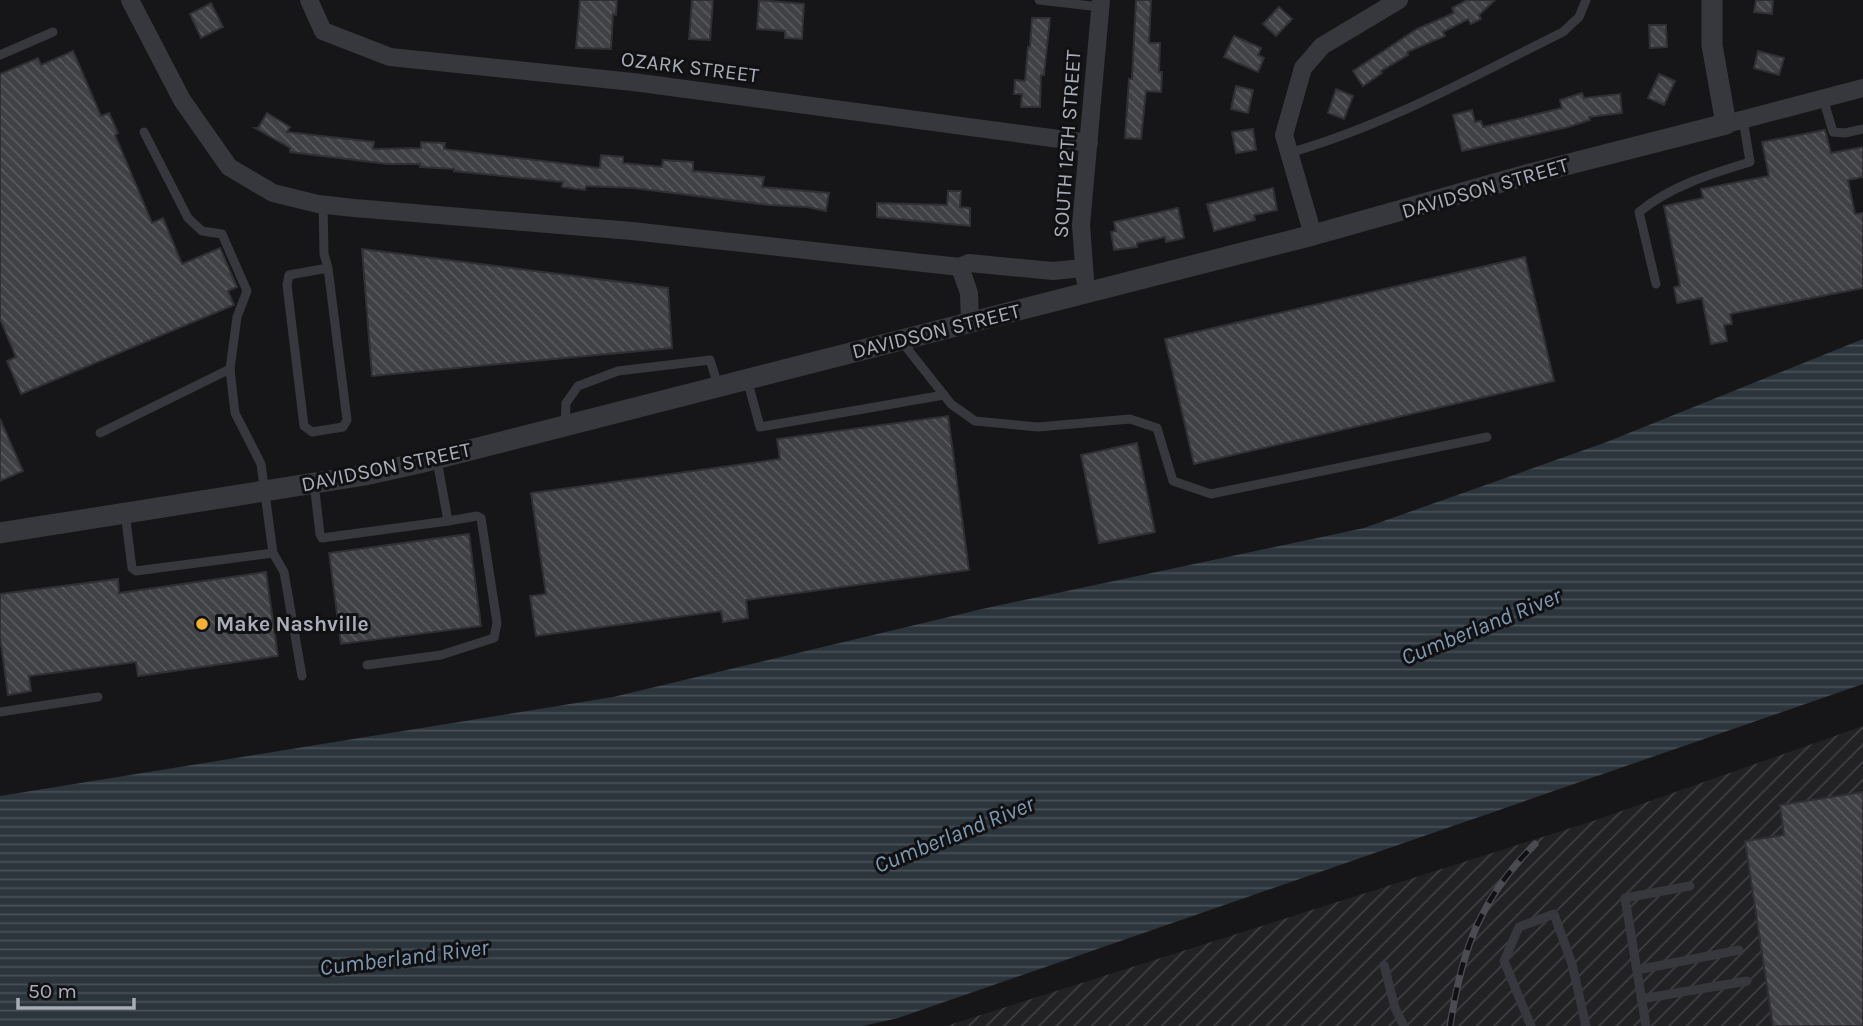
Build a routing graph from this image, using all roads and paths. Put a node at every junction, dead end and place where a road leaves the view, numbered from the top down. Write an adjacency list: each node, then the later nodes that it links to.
1 (130, 0): 17 (street, DAVIDSON STREET)
2 (309, 0): 15 (street, OZARK STREET)
3 (1039, 0): 7 (lane)
4 (1399, 0): 16 (street)
5 (1586, 0): 16 (lane)
6 (1712, 0): 12 (street)
7 (1101, 4): 15 (street, SOUTH 12TH STREET)
8 (53, 32): 9 (lane)
9 (0, 55)
10 (1863, 88): 11 (street, DAVIDSON STREET)
11 (1823, 99): 12 (street, DAVIDSON STREET); 13 (lane)
12 (1734, 122): 18 (street, DAVIDSON STREET); 22 (lane)
13 (1863, 129)
14 (144, 132): 26 (lane)
15 (1089, 143): 21 (street, SOUTH 12TH STREET)
16 (1289, 153): 18 (street)
17 (323, 204): 19 (street, DAVIDSON STREET); 20 (lane)
18 (1313, 235): 23 (street, DAVIDSON STREET)
19 (960, 267): 21 (street, DAVIDSON STREET); 24 (street)
20 (328, 268): 20 (lane)
21 (1083, 268): 23 (street, SOUTH 12TH STREET)
22 (1656, 284)
23 (1088, 292): 24 (street, DAVIDSON STREET)
24 (970, 324): 25 (street, DAVIDSON STREET)
25 (901, 341): 27 (street, DAVIDSON STREET); 29 (lane)
26 (230, 369): 31 (lane); 35 (lane)
27 (747, 380): 28 (street, DAVIDSON STREET); 29 (lane)
28 (719, 387): 30 (street, DAVIDSON STREET); 30 (lane)
29 (944, 395): 32 (lane)
30 (565, 426): 33 (street, DAVIDSON STREET)
31 (100, 433)
32 (1487, 437)
33 (436, 458): 34 (street, DAVIDSON STREET); 37 (lane)
34 (314, 483): 35 (street, DAVIDSON STREET); 37 (lane)
35 (264, 491): 36 (street, DAVIDSON STREET); 39 (lane)
36 (125, 513): 38 (street, DAVIDSON STREET); 39 (lane)
37 (448, 522): 40 (lane)
38 (0, 533)
39 (273, 553): 41 (lane)
40 (367, 665)
41 (302, 676)
42 (98, 697): 43 (lane)
43 (0, 712)
44 (1690, 886): 47 (lane)
45 (1739, 950): 47 (lane)
46 (1384, 965): 50 (lane)
47 (1637, 970): 49 (lane)
48 (1747, 981): 49 (lane)
49 (1641, 999): 53 (lane)
50 (1404, 1026)
51 (1531, 1026): 52 (lane)
52 (1586, 1026)
53 (1646, 1026)

